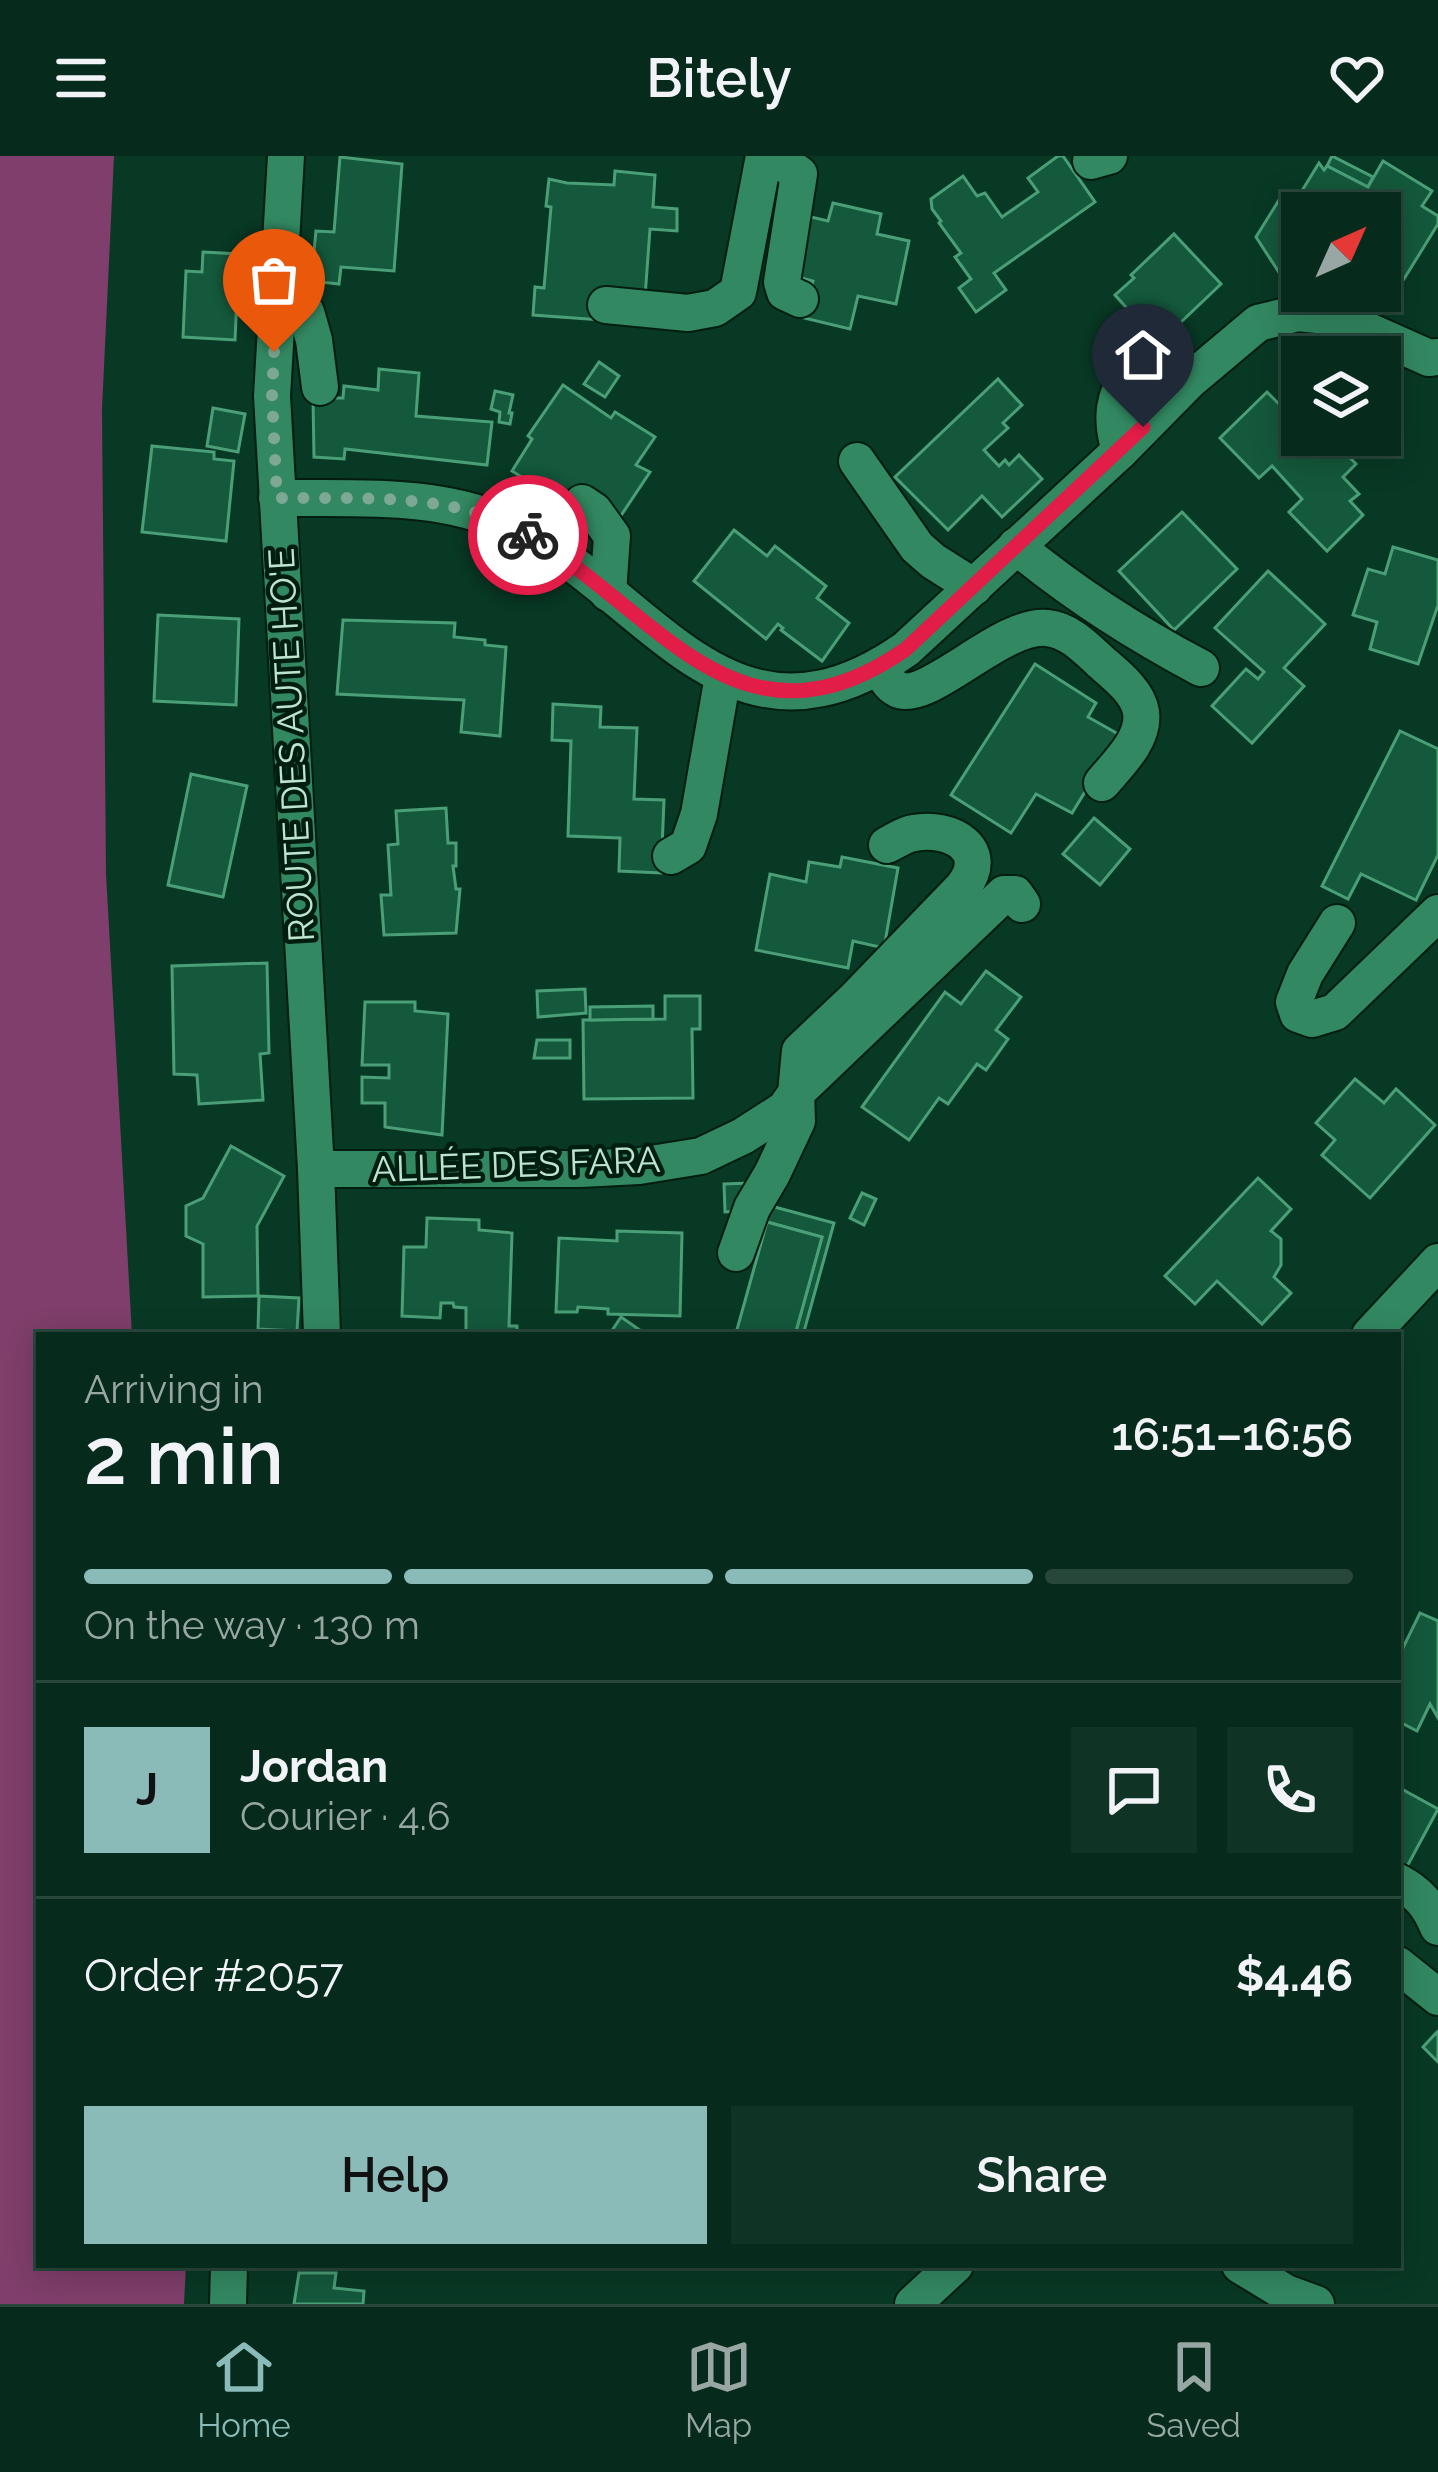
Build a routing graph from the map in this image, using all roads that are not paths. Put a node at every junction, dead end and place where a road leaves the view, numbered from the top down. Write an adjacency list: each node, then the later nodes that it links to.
1 (286, 156): 3 (street, ROUTE DES AUTE HO'E)
2 (769, 156): 4 (street); 5 (street)
3 (277, 286): 8 (street); 11 (street, ROUTE DES AUTE HO'E)
4 (800, 299)
5 (606, 305)
6 (1136, 356): 9 (street)
7 (1438, 357): 9 (street)
8 (320, 387)
9 (1120, 451): 13 (street)
10 (857, 461): 14 (street)
11 (277, 498): 15 (street); 26 (street, ROUTE DES AUTE HO'E)
12 (582, 503): 15 (street)
13 (1016, 546): 14 (street); 17 (street)
14 (974, 587): 16 (street)
15 (608, 593): 18 (street)
16 (880, 668): 18 (street); 19 (street)
17 (1201, 668)
18 (723, 676): 21 (street)
19 (1102, 784)
20 (887, 845): 25 (street)
21 (671, 856)
22 (1022, 904): 25 (street, ALLÉE DES FARA)
23 (1438, 913): 24 (street)
24 (1337, 923)
25 (796, 1093): 26 (street, ALLÉE DES FARA); 27 (street)
26 (316, 1169): 29 (street, ROUTE DES AUTE HO'E)
27 (736, 1252)
28 (1438, 1262): 30 (street)
29 (322, 1332)
30 (1373, 1332)
31 (1401, 1884): 32 (street)
32 (1438, 1927)
33 (1401, 1967): 34 (street)
34 (1438, 1997)
35 (229, 2268): 38 (street)
36 (952, 2268): 39 (street)
37 (1245, 2268): 40 (street)
38 (228, 2304)
39 (913, 2304)
40 (1316, 2304)

